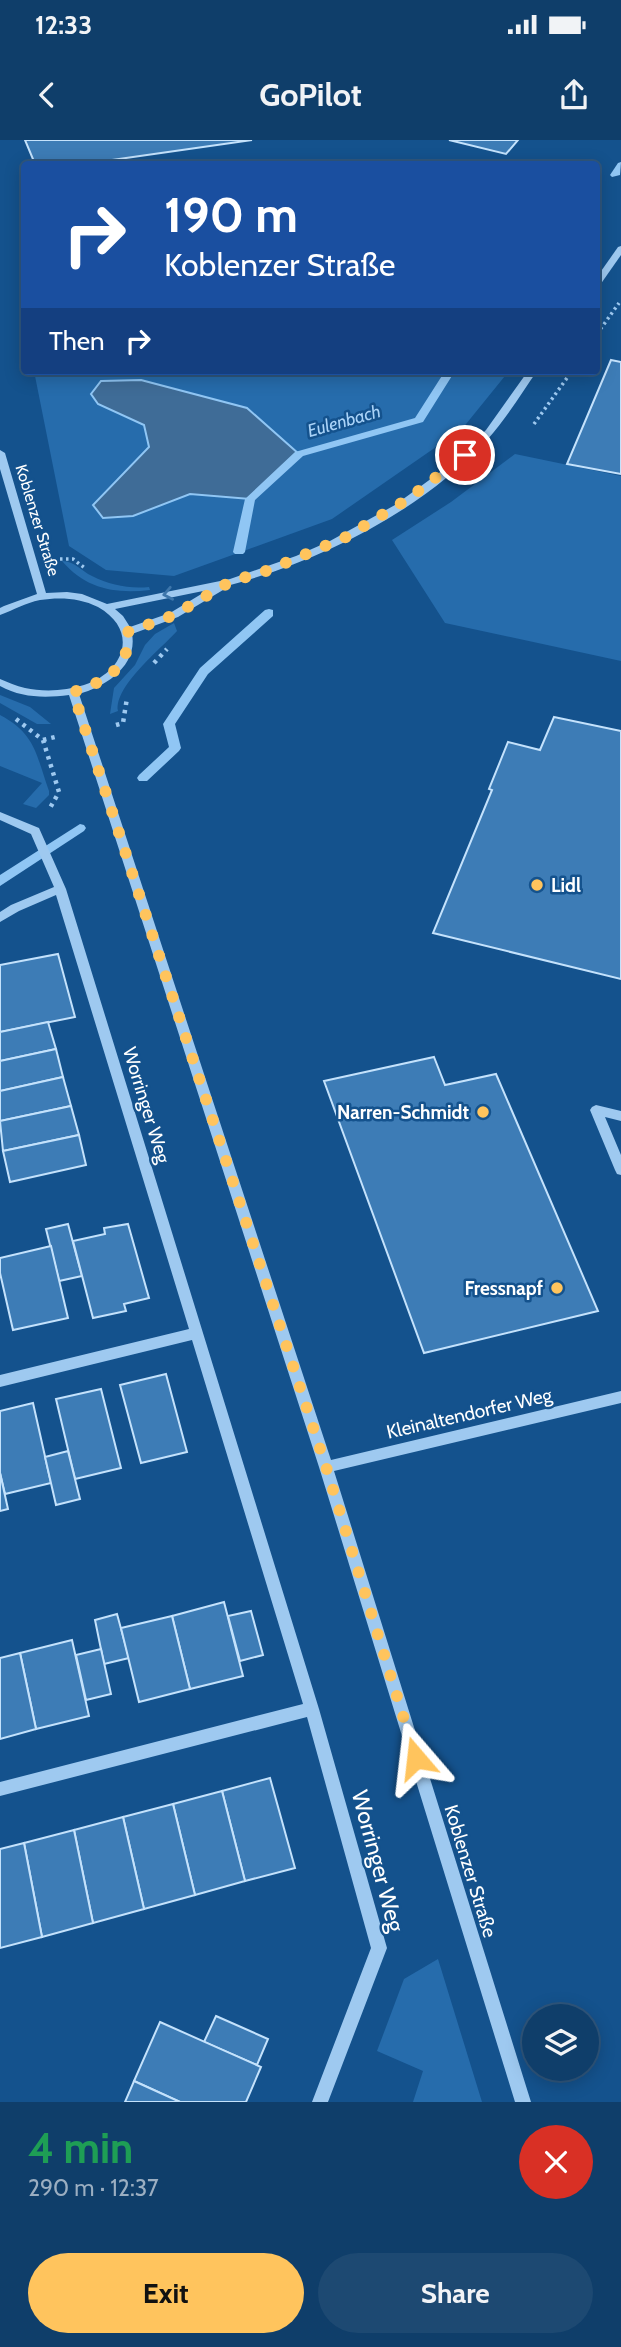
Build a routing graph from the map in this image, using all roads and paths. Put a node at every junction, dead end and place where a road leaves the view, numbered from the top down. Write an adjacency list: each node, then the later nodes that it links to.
1 (621, 250): 2 (street)
2 (600, 279)
3 (621, 299): 4 (path)
4 (600, 330)
5 (530, 375): 7 (street)
6 (0, 453): 8 (street, Koblenzer Straße)
7 (230, 582): 9 (street, one-way to 9); 11 (street)
8 (42, 596): 9 (street, Koblenzer Straße); 10 (street, Koblenzer Straße)
9 (107, 607): 11 (street)
10 (0, 612)
11 (128, 632): 13 (street)
12 (0, 682): 13 (street)
13 (73, 692): 24 (street, Koblenzer Straße)
14 (7, 713): 16 (path)
15 (0, 816): 16 (street)
16 (34, 831): 17 (street, Worringer Weg)
17 (60, 889): 18 (street); 21 (street, Worringer Weg)
18 (0, 918)
19 (621, 1116): 20 (street)
20 (621, 1170)
21 (197, 1333): 22 (street); 25 (street, Worringer Weg)
22 (0, 1381)
23 (621, 1397): 24 (street, Kleinaltendorfer Weg)
24 (326, 1467): 28 (street, Koblenzer Straße)
25 (312, 1709): 26 (street); 27 (street, Worringer Weg)
26 (0, 1789)
27 (320, 2102)
28 (523, 2102)

